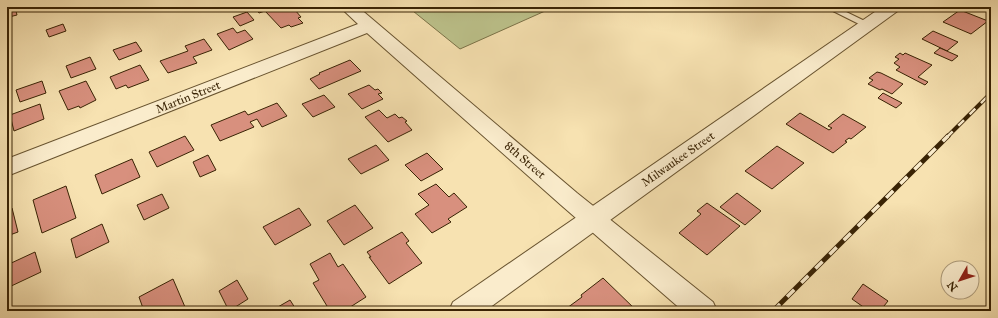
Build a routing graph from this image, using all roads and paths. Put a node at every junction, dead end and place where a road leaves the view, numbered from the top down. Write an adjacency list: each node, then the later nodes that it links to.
1 (348, 7): 5 (street, 8th Street)
2 (829, 7): 4 (lane)
3 (893, 7): 4 (street, Milwaukee Street)
4 (868, 25): 7 (street, Milwaukee Street)
5 (369, 26): 6 (street, Martin Street); 7 (street, 8th Street)
6 (7, 168)
7 (593, 218): 8 (street, Milwaukee Street); 9 (street, 8th Street)
8 (463, 311)
9 (703, 311)

